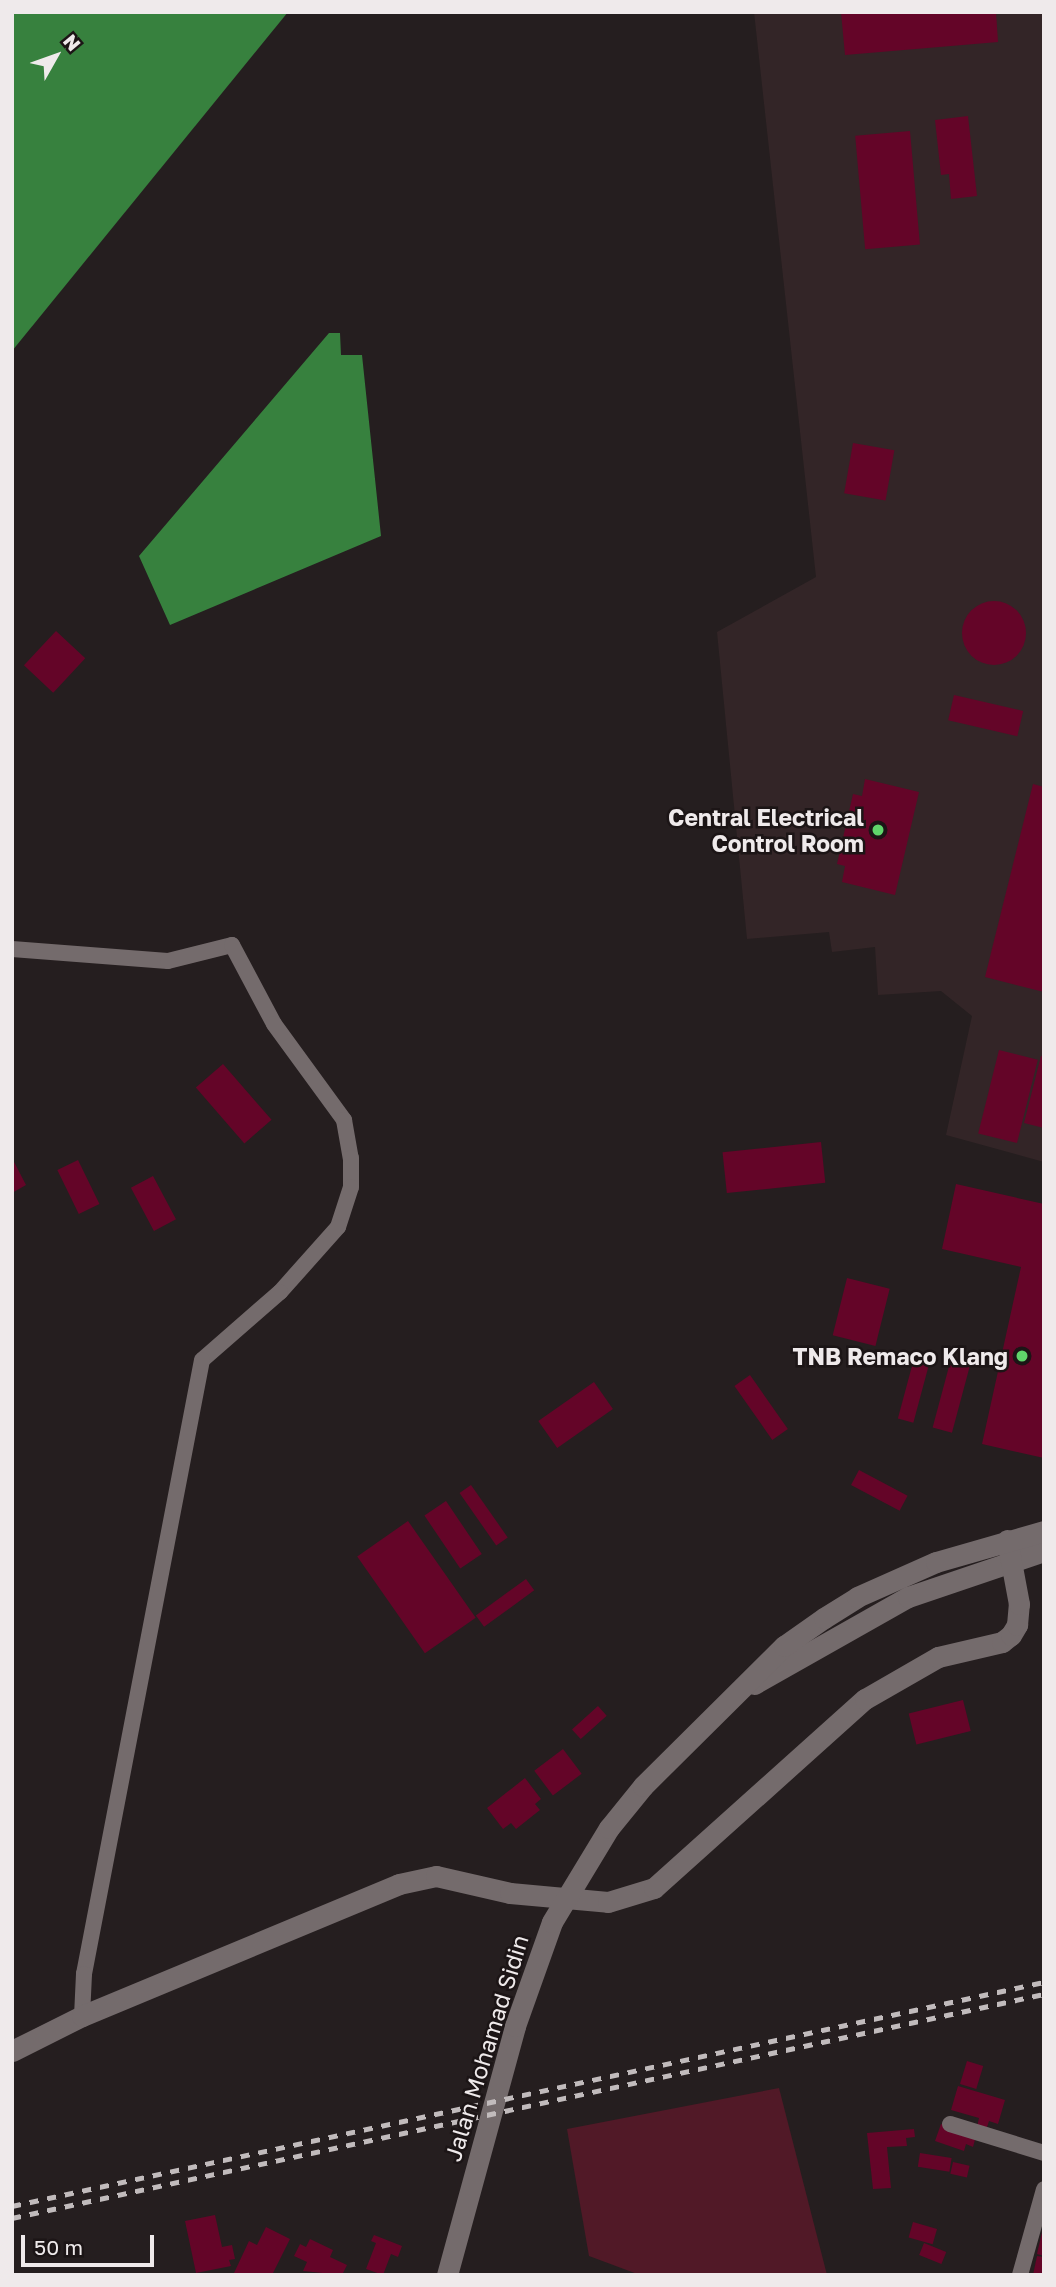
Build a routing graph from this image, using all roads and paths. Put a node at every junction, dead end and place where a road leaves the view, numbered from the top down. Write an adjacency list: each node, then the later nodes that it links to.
1 (12, 949): 5 (street)
2 (1044, 1531): 3 (street, Jalan Mohamad Sidin)
3 (1009, 1550): 4 (street, Jalan Mohamad Sidin); 5 (street); 10 (street, Jalan Mohamad Sidin)
4 (1044, 1551)
5 (82, 2016): 6 (street)
6 (12, 2051)
7 (950, 2124): 8 (street)
8 (1044, 2153)
9 (1044, 2189): 11 (street)
10 (447, 2275)
11 (1020, 2275)

